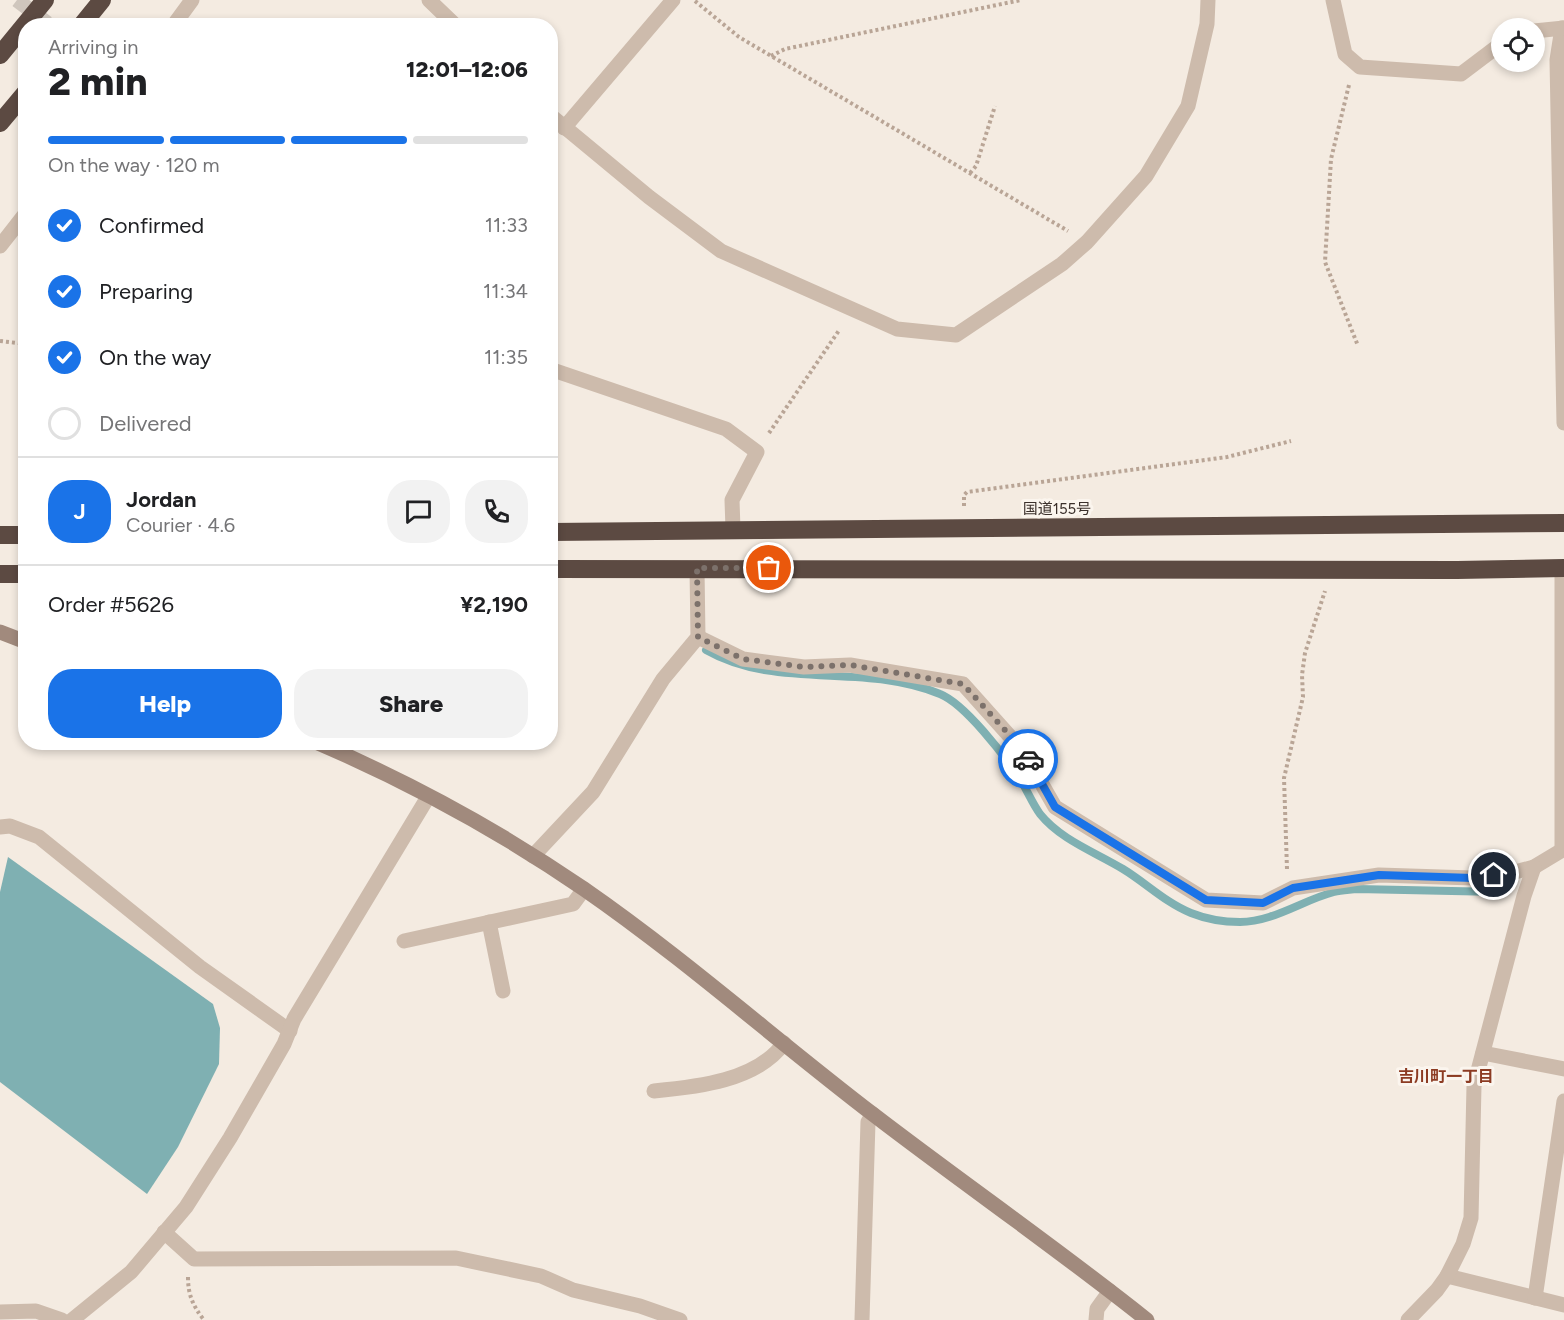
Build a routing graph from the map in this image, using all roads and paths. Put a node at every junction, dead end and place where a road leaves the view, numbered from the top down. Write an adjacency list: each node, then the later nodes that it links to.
1 (45, 0): 10 (highway)
2 (102, 0): 11 (highway)
3 (192, 0): 12 (street)
4 (429, 0): 13 (street)
5 (673, 0): 25 (street)
6 (694, 0): 19 (path)
7 (1022, 0): 19 (path)
8 (1208, 0): 28 (street)
9 (1334, 0): 20 (street)
10 (30, 18)
11 (87, 18)
12 (179, 18)
13 (448, 18)
14 (1563, 28): 15 (street); 35 (street)
15 (1545, 30)
16 (18, 33): 18 (highway)
17 (1491, 52): 20 (street)
18 (0, 55)
19 (770, 56): 26 (path)
20 (1355, 63): 33 (path)
21 (18, 102): 24 (highway)
22 (995, 106): 26 (path)
23 (558, 122): 25 (street)
24 (0, 123)
25 (564, 128): 28 (street)
26 (970, 173): 28 (path)
27 (18, 223): 29 (street)
28 (1087, 242)
29 (0, 246)
30 (834, 323): 37 (path)
31 (0, 341): 32 (path)
32 (18, 343)
33 (1358, 346)
34 (558, 372): 37 (street)
35 (1564, 423)
36 (1291, 441): 39 (path)
37 (757, 452): 40 (street)
38 (1564, 523): 39 (highway, 国道155号)
39 (963, 527): 40 (highway, 国道155号)
40 (733, 529): 41 (highway, 国道155号)
41 (558, 532)
42 (0, 535): 43 (highway)
43 (18, 535)
44 (697, 568): 46 (highway); 47 (highway); 51 (street)
45 (1563, 568): 47 (highway); 56 (street)
46 (558, 569)
47 (1326, 569): 60 (path)
48 (0, 574): 49 (highway)
49 (18, 574)
50 (0, 632): 52 (street)
51 (698, 637): 57 (street); 60 (street)
52 (18, 639)
53 (335, 750): 54 (street)
54 (428, 797): 57 (street); 64 (street)
55 (0, 827): 64 (street)
56 (1563, 849): 58 (street)
57 (533, 856): 59 (street)
58 (1534, 867): 60 (street); 66 (street)
59 (584, 889): 61 (street); 65 (street)
60 (1290, 889)
61 (489, 922): 62 (street); 63 (street)
62 (404, 941)
63 (503, 991)
64 (290, 1031): 71 (street)
65 (784, 1043): 68 (street); 70 (street)
66 (1483, 1053): 67 (street); 73 (street)
67 (1564, 1066)
68 (654, 1091)
69 (1564, 1101): 75 (street)
70 (873, 1114): 74 (street); 82 (street)
71 (164, 1232): 72 (street); 79 (street)
72 (194, 1259): 80 (path); 81 (street)
73 (1447, 1276): 75 (street); 85 (street)
74 (1110, 1291): 83 (street); 84 (street)
75 (1535, 1298): 76 (street)
76 (1564, 1305)
77 (0, 1312): 78 (street)
78 (62, 1320)
79 (72, 1320)
80 (204, 1320)
81 (680, 1320)
82 (862, 1320)
83 (1096, 1320)
84 (1147, 1320)
85 (1408, 1320)

